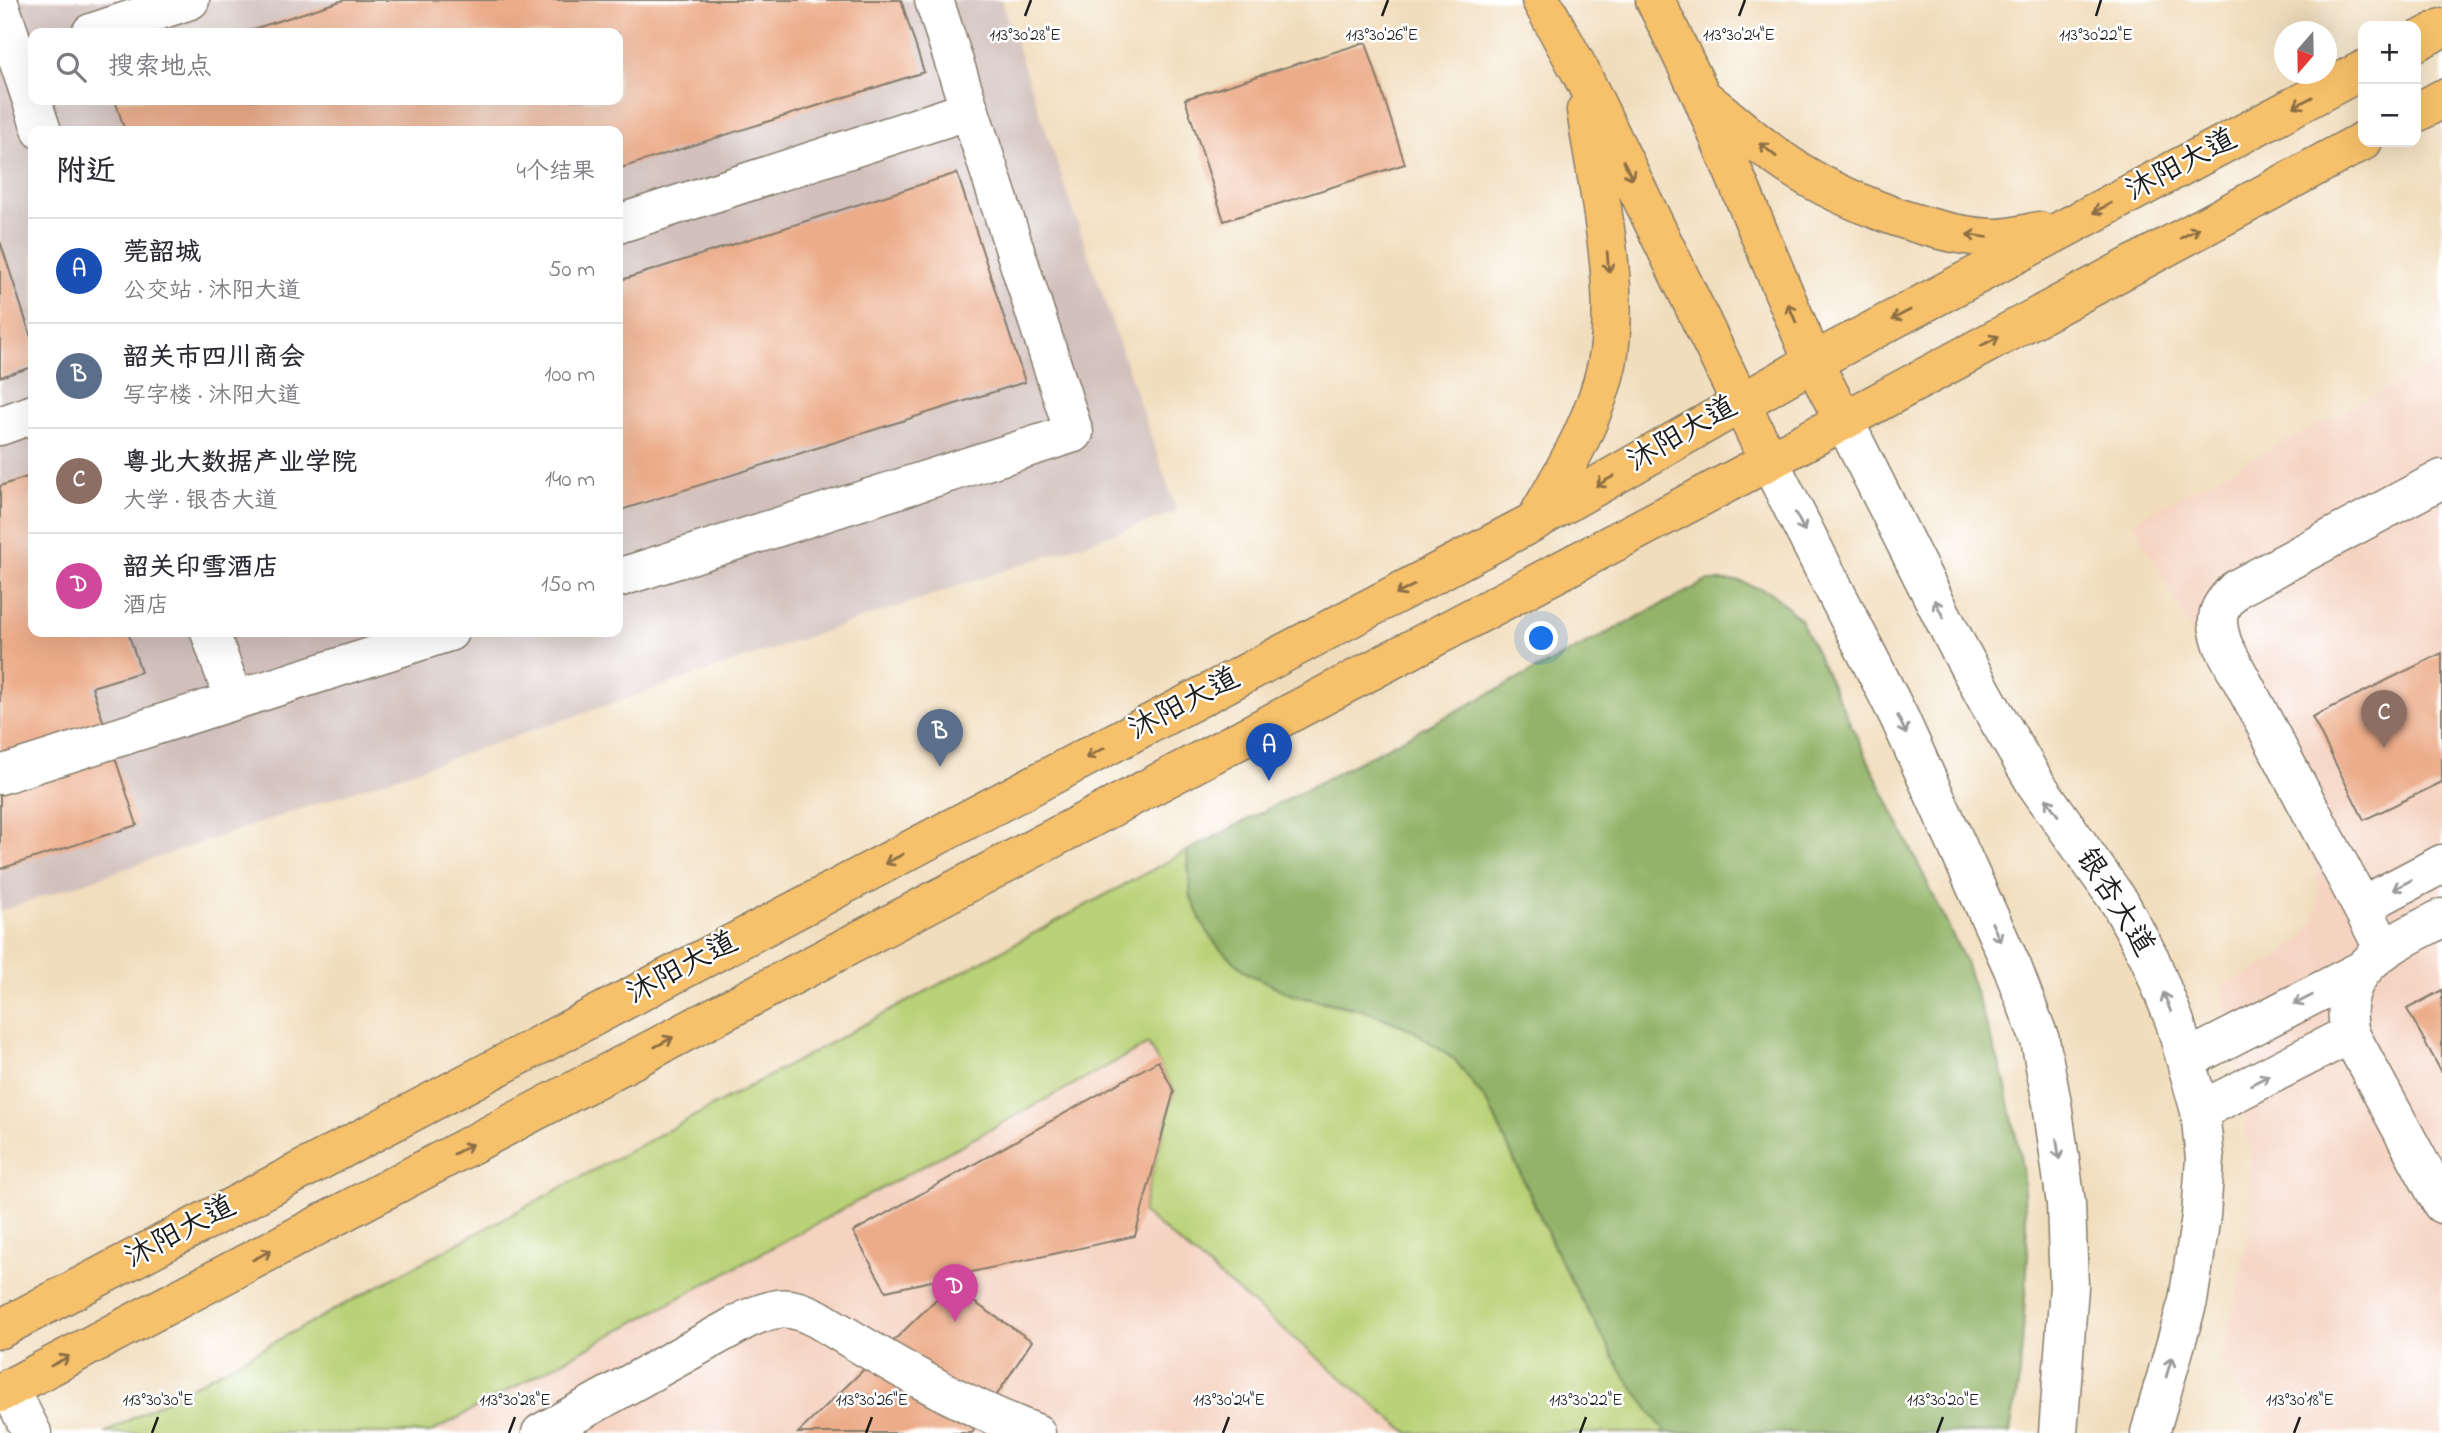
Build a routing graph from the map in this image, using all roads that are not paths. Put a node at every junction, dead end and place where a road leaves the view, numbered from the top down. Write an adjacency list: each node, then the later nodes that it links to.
1 (190, 0): 6 (street)
2 (934, 0): 16 (street)
3 (1541, 0): 10 (main road)
4 (1655, 0): 13 (main road)
5 (0, 6): 9 (street)
6 (106, 28)
7 (2442, 28): 8 (main road)
8 (2421, 39)
9 (17, 58): 12 (street)
10 (1581, 73): 23 (main road, one-way to 23); 29 (main road, one-way to 29)
11 (2358, 73): 21 (main road, 沐阳大道, one-way to 21)
12 (28, 90)
13 (1702, 97): 21 (main road, one-way to 13); 22 (main road, one-way to 13)
14 (2442, 99): 17 (main road)
15 (33, 105): 18 (street)
16 (970, 110): 20 (street); 30 (street)
17 (2421, 110)
18 (40, 126)
19 (2358, 144): 25 (main road, 沐阳大道, one-way to 19)
20 (623, 222)
21 (2068, 226): 22 (main road, 沐阳大道, one-way to 22)
22 (1813, 362): 23 (main road, 沐阳大道); 25 (main road)
23 (1740, 402): 27 (main road); 29 (main road, 沐阳大道, one-way to 29)
24 (28, 416): 26 (street)
25 (1843, 419): 27 (main road, 沐阳大道); 40 (street, 银杏大道, one-way to 25)
26 (0, 426)
27 (1769, 461): 44 (main road, 沐阳大道, one-way to 27); 48 (street, one-way to 48)
28 (2442, 479): 36 (street)
29 (1535, 522): 43 (main road, 沐阳大道, one-way to 43)
30 (623, 576)
31 (213, 637): 33 (street)
32 (433, 637): 33 (street)
33 (234, 700): 34 (street)
34 (0, 775)
35 (2442, 864): 36 (street, one-way to 36)
36 (2361, 906): 38 (street)
37 (2442, 918): 38 (street)
38 (2374, 959): 39 (street); 40 (street, one-way to 40)
39 (2350, 1034): 41 (street, one-way to 39); 42 (street)
40 (2186, 1059): 41 (street, 银杏大道)
41 (2200, 1111): 49 (street, 银杏大道, one-way to 41)
42 (2442, 1204)
43 (0, 1329)
44 (4, 1391): 45 (street)
45 (32, 1433)
46 (541, 1433): 47 (street)
47 (1036, 1433)
48 (2058, 1433)
49 (2150, 1433)

